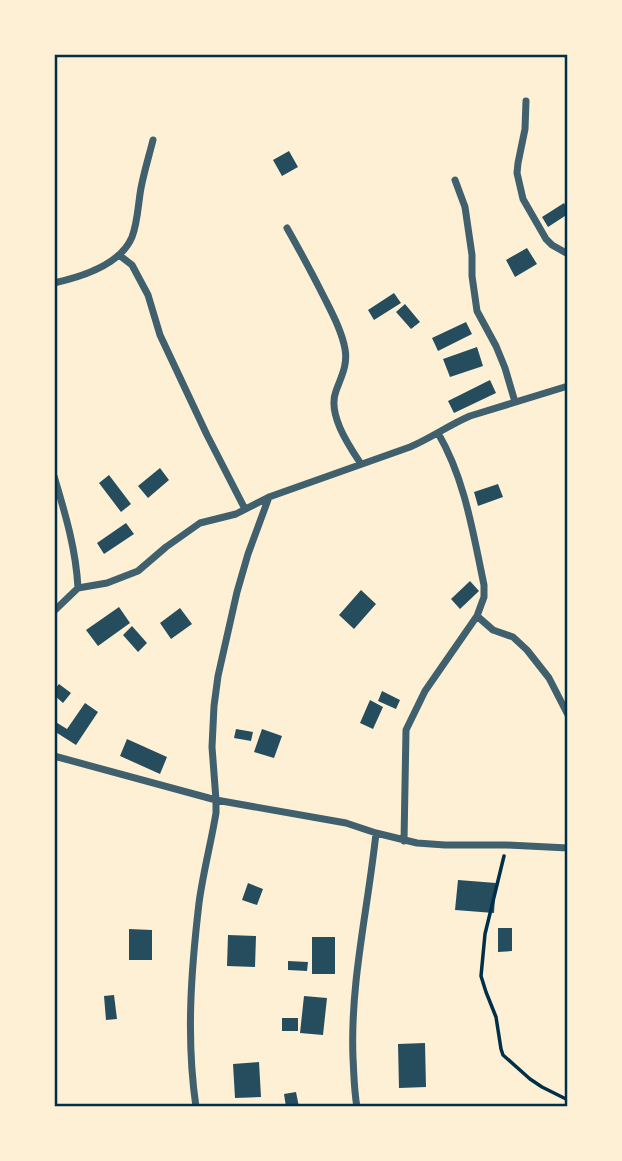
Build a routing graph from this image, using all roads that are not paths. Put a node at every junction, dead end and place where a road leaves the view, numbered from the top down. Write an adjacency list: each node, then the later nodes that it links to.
1 (526, 101): 5 (street)
2 (153, 139): 6 (street)
3 (455, 180): 9 (street)
4 (287, 228): 11 (street)
5 (568, 254)
6 (119, 255): 7 (street); 14 (street)
7 (54, 284)
8 (568, 386): 9 (street)
9 (515, 402): 10 (street)
10 (438, 433): 11 (street); 17 (street)
11 (361, 464): 13 (street)
12 (54, 476): 15 (street)
13 (269, 497): 14 (street); 20 (street)
14 (245, 509): 15 (street)
15 (78, 588): 16 (street)
16 (54, 611)
17 (477, 616): 18 (street); 22 (street)
18 (568, 715)
19 (54, 756): 20 (street)
20 (216, 800): 21 (street); 24 (street)
21 (376, 834): 22 (street); 25 (street)
22 (404, 841): 23 (street)
23 (568, 848)
24 (195, 1107)
25 (357, 1107)

